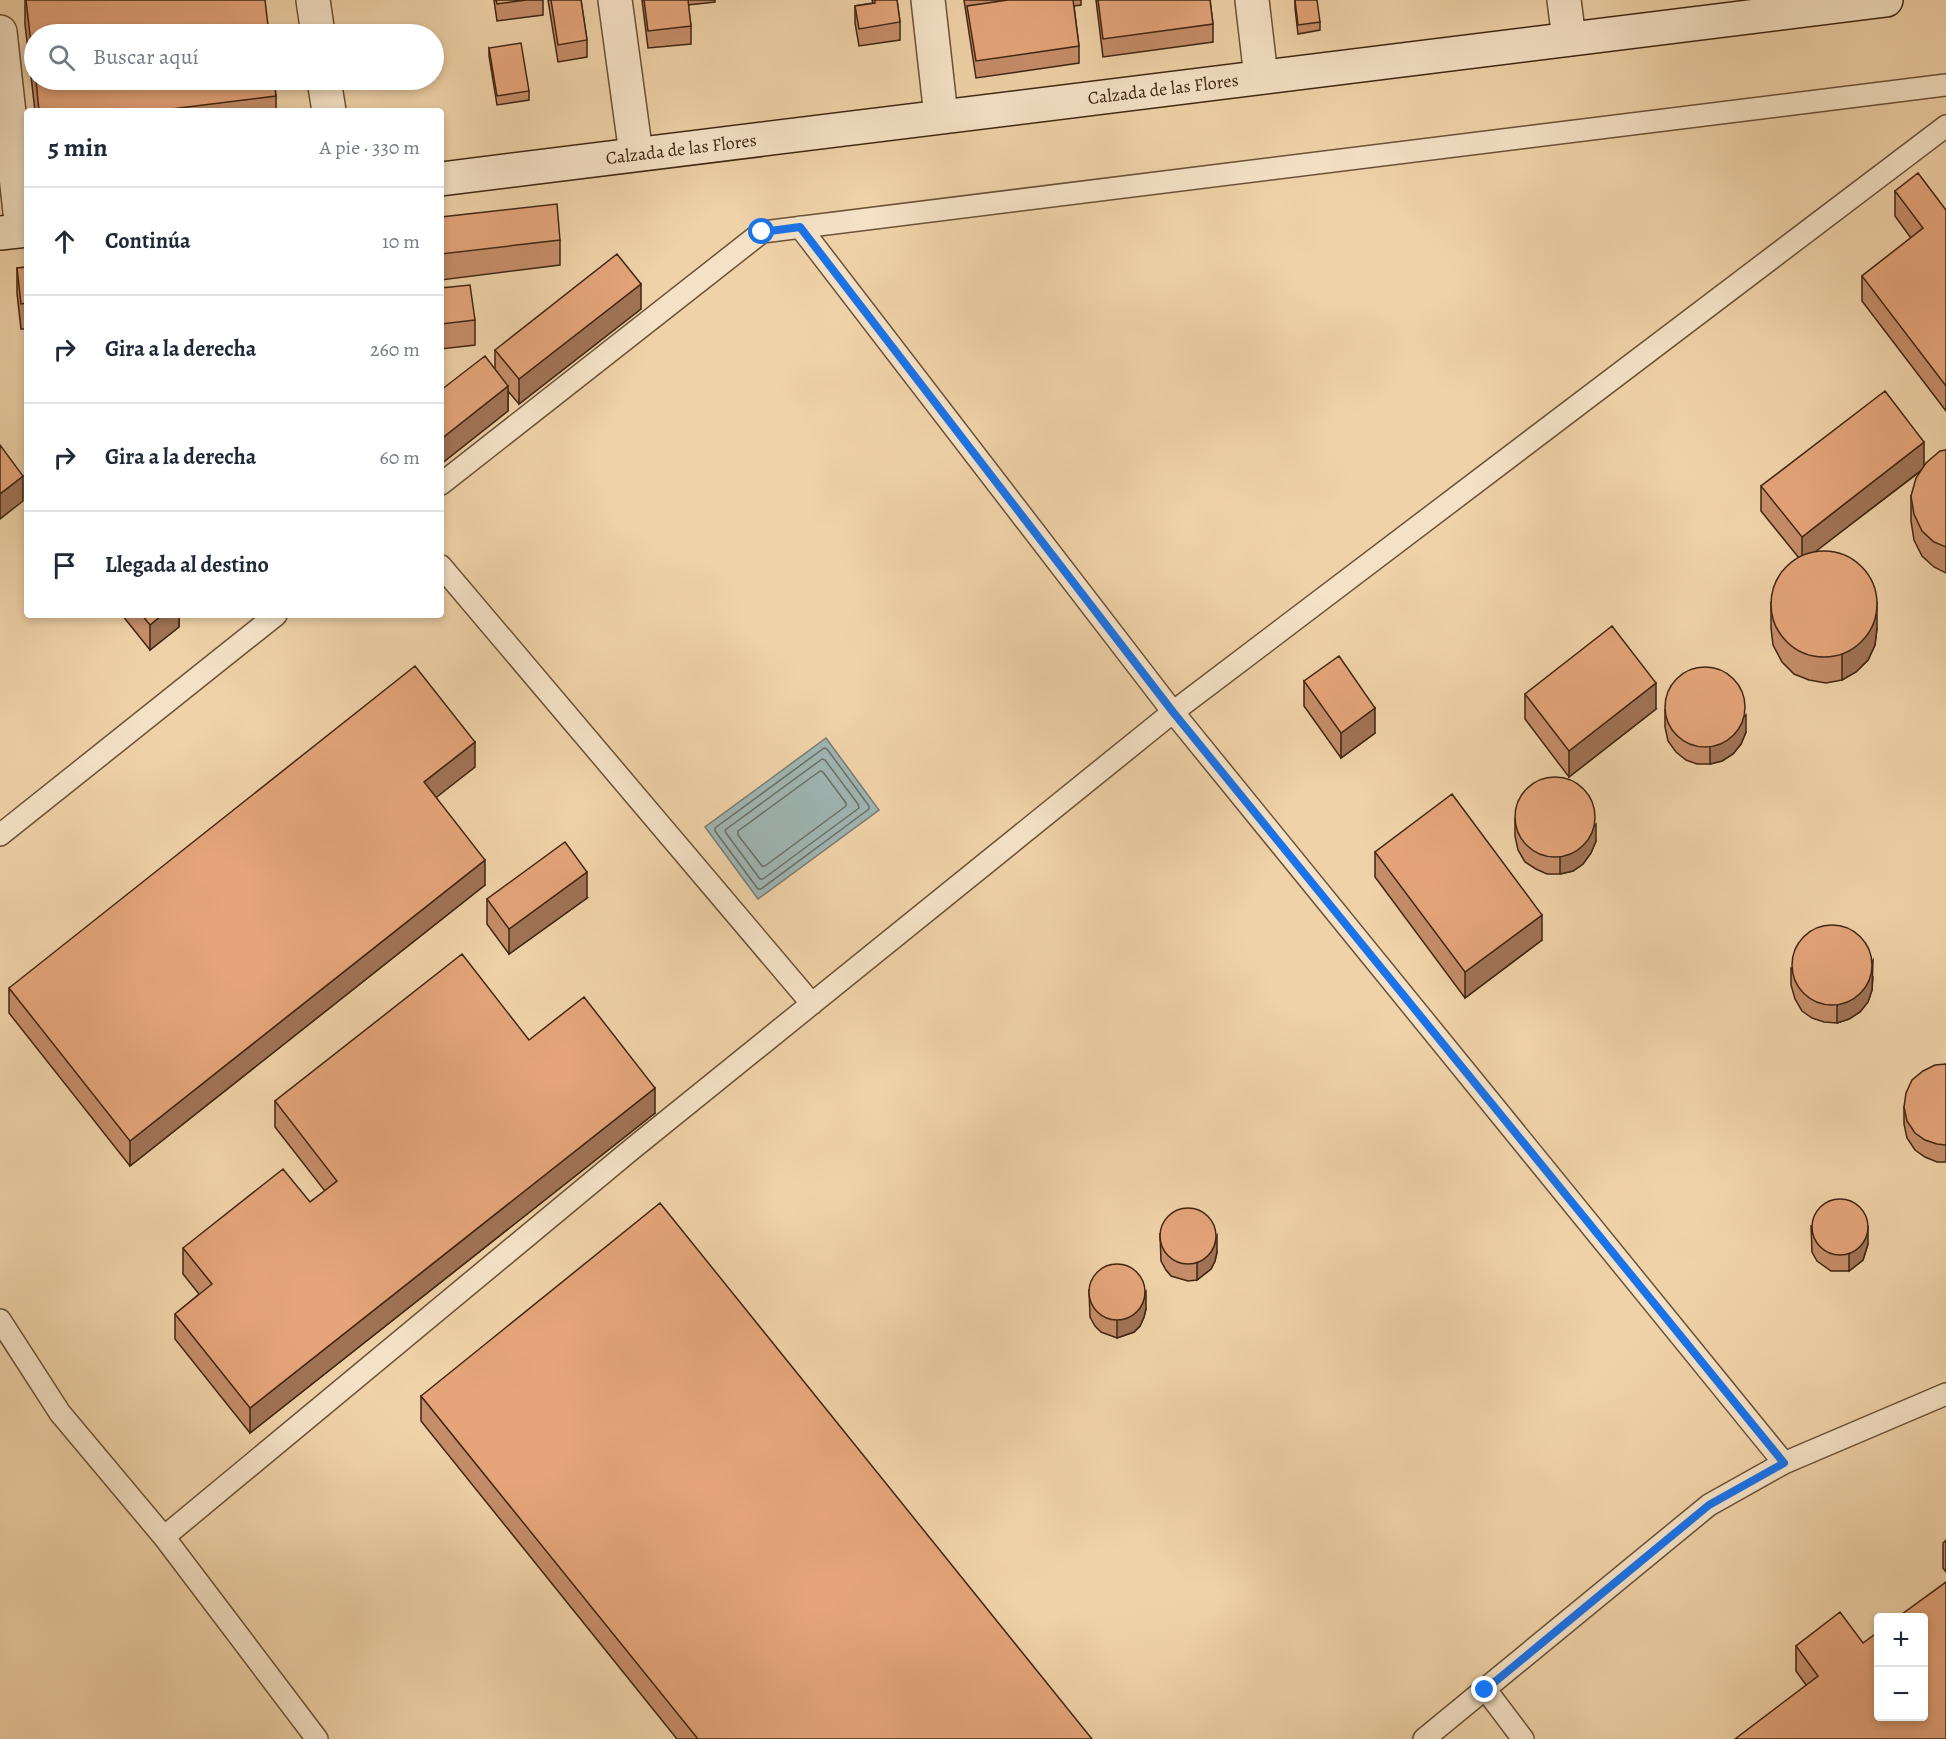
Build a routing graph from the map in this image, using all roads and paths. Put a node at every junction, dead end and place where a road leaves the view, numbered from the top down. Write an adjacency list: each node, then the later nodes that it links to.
1 (313, 0): 7 (main road)
2 (615, 0): 16 (main road)
3 (928, 0): 14 (main road)
4 (1252, 0): 10 (main road)
5 (1564, 0): 9 (main road)
6 (1886, 0): 9 (main road, Calzada de las Flores)
7 (317, 24)
8 (0, 32): 19 (main road)
9 (1569, 39): 10 (main road, Calzada de las Flores)
10 (1261, 77): 14 (main road, Calzada de las Flores)
11 (1946, 85): 18 (lane)
12 (326, 90): 13 (main road)
13 (329, 108)
14 (941, 116): 16 (main road, Calzada de las Flores)
15 (1946, 126): 23 (lane)
16 (636, 154): 17 (main road, Calzada de las Flores)
17 (444, 179)
18 (800, 227): 20 (lane); 23 (lane)
19 (16, 231)
20 (444, 482)
21 (444, 570): 25 (lane)
22 (272, 618): 24 (lane)
23 (1173, 712): 25 (lane); 28 (lane)
24 (0, 835)
25 (812, 1004): 29 (lane)
26 (0, 1320): 29 (lane)
27 (1946, 1394): 28 (lane)
28 (1784, 1463): 30 (lane)
29 (164, 1537): 31 (lane)
30 (1485, 1690): 32 (lane); 33 (lane)
31 (317, 1739)
32 (1424, 1739)
33 (1523, 1739)

